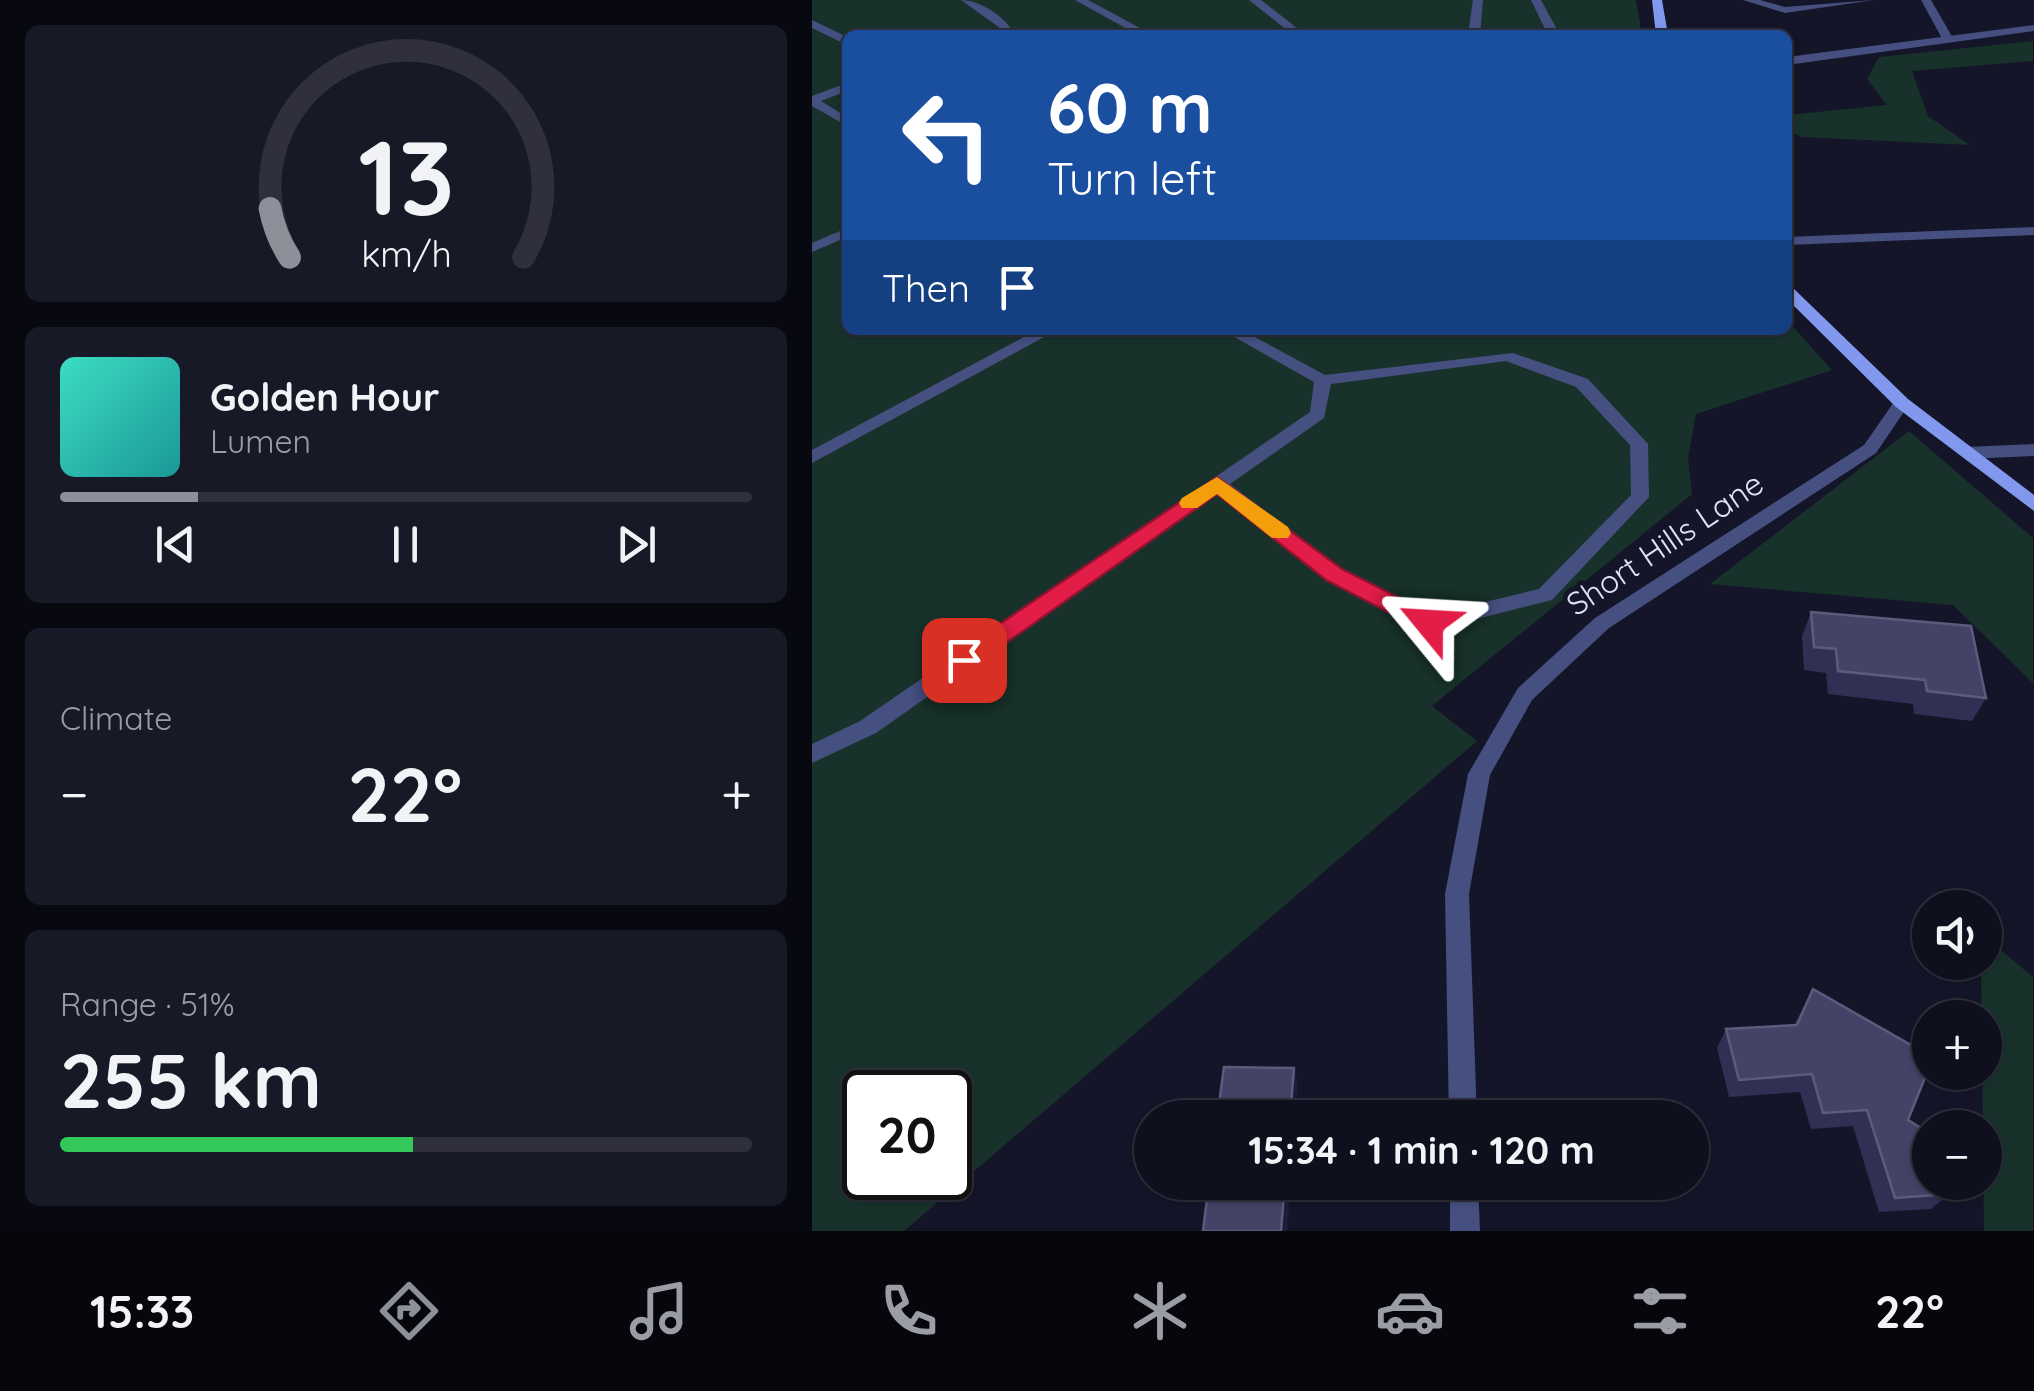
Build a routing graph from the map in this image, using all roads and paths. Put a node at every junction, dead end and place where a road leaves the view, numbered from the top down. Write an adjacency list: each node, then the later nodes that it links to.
1 (966, 0): 13 (street)
2 (1080, 0): 10 (street)
3 (1254, 0): 15 (street)
4 (1478, 0): 16 (street)
5 (1536, 0): 17 (street)
6 (1657, 0): 18 (street)
7 (1748, 0): 8 (street)
8 (1869, 0)
9 (1926, 0): 20 (street)
10 (1105, 5): 14 (street)
11 (812, 23): 19 (street)
12 (2034, 28): 20 (street)
13 (1001, 30)
14 (1140, 30)
15 (1293, 30)
16 (1475, 30)
17 (1551, 30)
18 (1661, 30)
19 (842, 39)
20 (1948, 40): 21 (street)
21 (1792, 60)
22 (842, 89): 23 (street)
23 (812, 101): 24 (street)
24 (842, 119)
25 (2034, 231): 27 (street)
26 (842, 234): 28 (street)
27 (1792, 241)
28 (812, 248)
29 (1792, 295): 33 (street)
30 (1040, 335): 36 (street)
31 (1239, 335): 32 (street)
32 (1323, 380): 37 (street); 37 (street)
33 (1902, 403): 35 (street); 40 (street, Short Hills Lane)
34 (2034, 450): 35 (street)
35 (1966, 453): 38 (street)
36 (812, 458)
37 (1217, 484): 39 (street)
38 (2034, 505)
39 (812, 754)
40 (1462, 1100)
41 (1465, 1200): 42 (street)
42 (1466, 1231)

